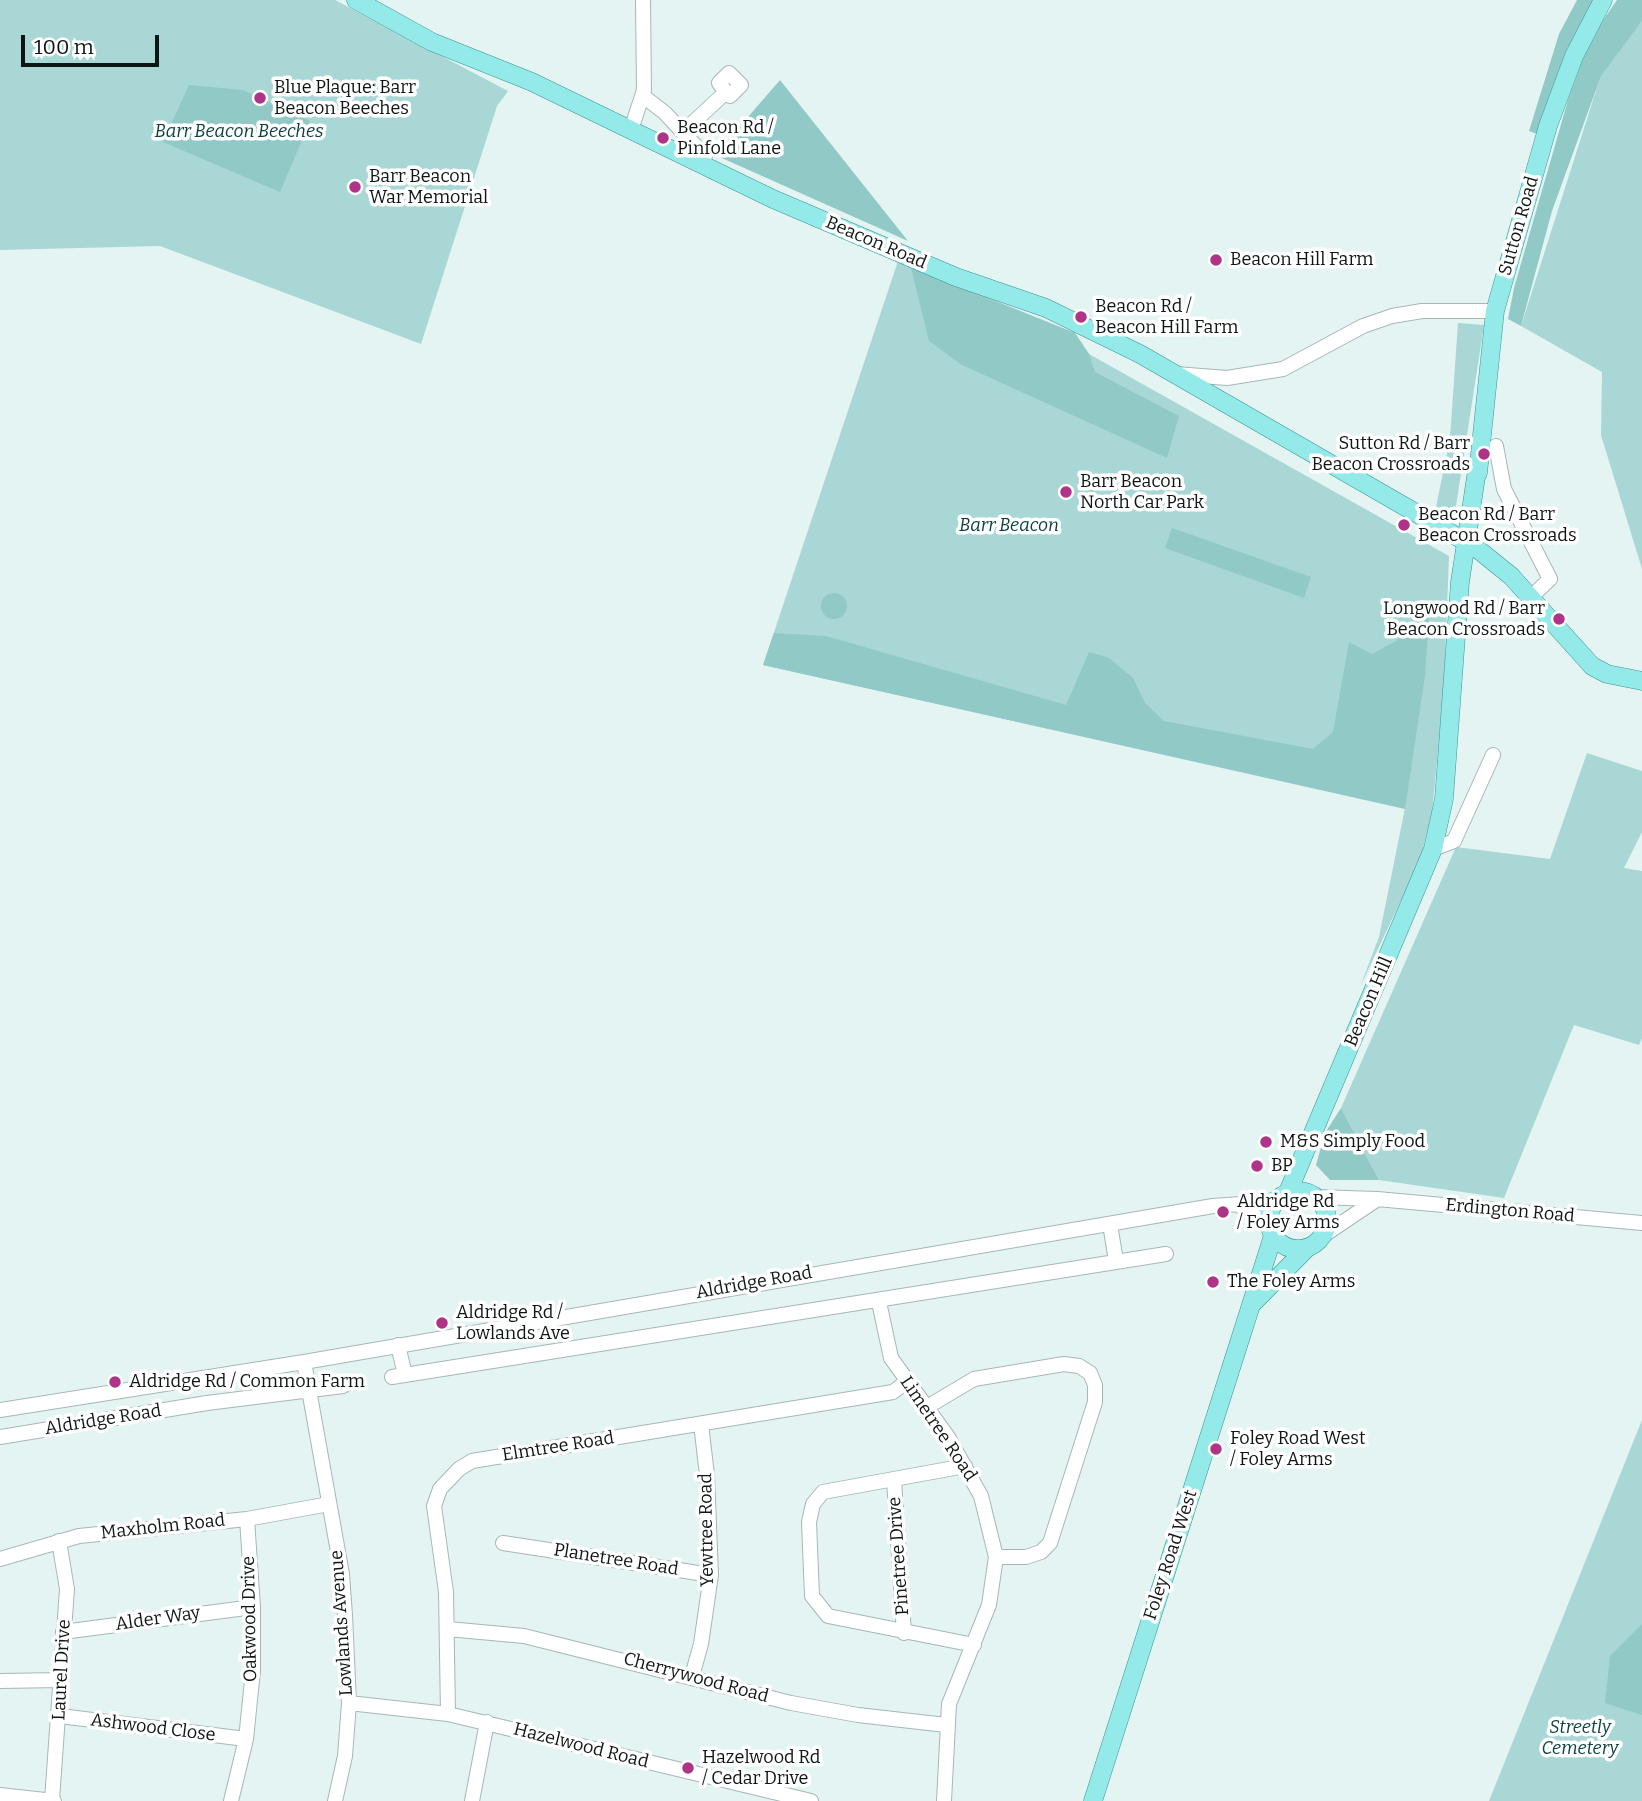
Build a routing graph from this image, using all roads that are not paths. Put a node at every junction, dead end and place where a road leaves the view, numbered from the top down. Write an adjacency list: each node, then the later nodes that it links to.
1 (356, 0): 6 (main road, Beacon Road)
2 (643, 0): 5 (street)
3 (1604, 0): 9 (main road, Sutton Road)
4 (726, 92): 7 (street)
5 (643, 96): 6 (street); 7 (street)
6 (631, 130): 10 (main road, Beacon Road)
7 (684, 131): 8 (street)
8 (705, 156)
9 (1495, 311): 10 (street); 12 (main road, Sutton Road)
10 (1175, 374): 12 (main road, Beacon Road)
11 (1496, 446): 13 (street)
12 (1469, 550): 13 (main road, Beacon Road); 16 (main road, Beacon Hill)
13 (1530, 598): 14 (main road, Beacon Road)
14 (1642, 681)
15 (1493, 755): 16 (street)
16 (1433, 849): 17 (main road, Beacon Hill)
17 (1304, 1155): 18 (main road, Beacon Hill); 19 (main road)
18 (1284, 1195): 19 (main road); 21 (street, Aldridge Road); 24 (main road)
19 (1314, 1195): 20 (street, Erdington Road); 25 (main road)
20 (1377, 1199): 22 (street, Erdington Road); 25 (street)
21 (1240, 1206): 23 (street, Aldridge Road); 24 (street)
22 (1642, 1223)
23 (1110, 1224): 27 (street); 30 (street, Aldridge Road)
24 (1271, 1230): 25 (main road); 29 (main road, Foley Road West)
25 (1314, 1242): 29 (main road, Foley Road West)
26 (1166, 1254): 27 (street, Aldridge Road)
27 (1116, 1261): 28 (street, Aldridge Road)
28 (879, 1302): 30 (street, Aldridge Road); 33 (street, Limetree Road)
29 (1249, 1308): 72 (main road, Foley Road West)
30 (398, 1345): 31 (street, Aldridge Road)
31 (304, 1362): 32 (street, Aldridge Road); 35 (street, Lowlands Avenue)
32 (201, 1378): 36 (street); 38 (street, Aldridge Road)
33 (906, 1381): 37 (street, Limetree Road); 39 (street, Elmtree Road)
34 (343, 1386): 35 (street, Aldridge Road)
35 (309, 1391): 36 (street, Aldridge Road); 43 (street, Lowlands Avenue)
36 (207, 1404): 40 (street, Aldridge Road)
37 (927, 1407): 41 (street, Limetree Road); 47 (street)
38 (0, 1410)
39 (701, 1424): 49 (street, Yewtree Road); 51 (street, Elmtree Road)
40 (0, 1437)
41 (965, 1466): 42 (street); 47 (street, Limetree Road)
42 (894, 1480): 53 (street, Pinetree Drive); 53 (street)
43 (329, 1504): 44 (street, Maxholm Road); 58 (street, Lowlands Avenue)
44 (247, 1519): 45 (street, Maxholm Road); 50 (street, Oakwood Drive)
45 (59, 1541): 48 (street, Maxholm Road); 52 (street, Laurel Drive)
46 (503, 1543): 49 (street, Planetree Road)
47 (996, 1557): 54 (street, Limetree Road)
48 (0, 1559)
49 (711, 1575): 55 (street, Yewtree Road)
50 (253, 1607): 52 (street, Alder Way); 63 (street, Oakwood Drive)
51 (448, 1629): 55 (street, Cherrywood Road); 59 (street, Elmtree Road)
52 (63, 1632): 56 (street, Laurel Drive)
53 (904, 1633): 54 (street)
54 (974, 1644): 62 (street, Limetree Road)
55 (692, 1676): 62 (street, Cherrywood Road)
56 (61, 1679): 57 (street); 60 (street, Laurel Drive)
57 (0, 1681)
58 (349, 1703): 59 (street, Hazelwood Road); 68 (street, Lowlands Avenue)
59 (448, 1714): 61 (street, Hazelwood Road)
60 (60, 1716): 63 (street, Ashwood Close); 66 (street, Laurel Drive)
61 (488, 1722): 65 (street, Hazelwood Road); 69 (street)
62 (946, 1725): 71 (street, Limetree Road)
63 (246, 1740): 67 (street, Oakwood Drive)
64 (0, 1795): 66 (street)
65 (784, 1798): 70 (street, Hazelwood Road)
66 (53, 1801)
67 (231, 1801)
68 (335, 1801)
69 (472, 1801)
70 (811, 1801)
71 (944, 1801)
72 (1093, 1801)

